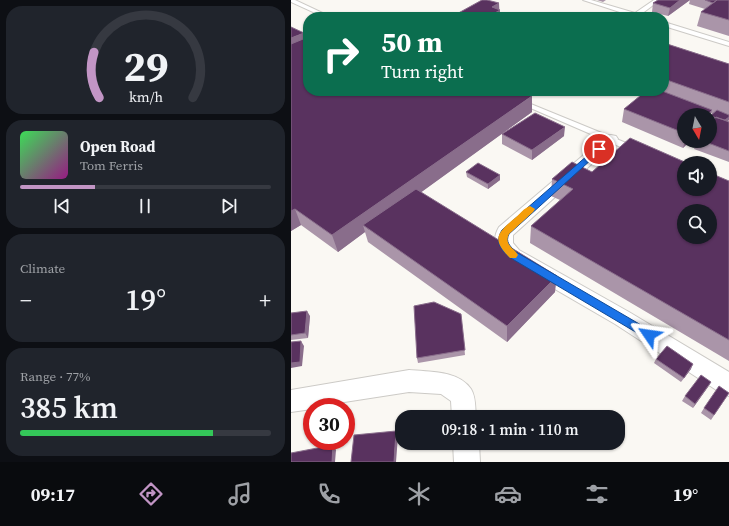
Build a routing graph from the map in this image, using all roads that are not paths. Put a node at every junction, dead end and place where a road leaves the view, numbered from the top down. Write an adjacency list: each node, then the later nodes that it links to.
1 (291, 0): 4 (lane)
2 (586, 0): 5 (lane)
3 (657, 0): 6 (lane)
4 (317, 12)
5 (626, 12)
6 (644, 12)
7 (669, 26): 8 (lane)
8 (729, 44)
9 (515, 100): 10 (lane)
10 (611, 139): 11 (lane); 12 (street)
11 (638, 151)
12 (729, 385)
13 (291, 401): 14 (street)
14 (463, 410)
15 (466, 450): 16 (street)
16 (467, 462)

